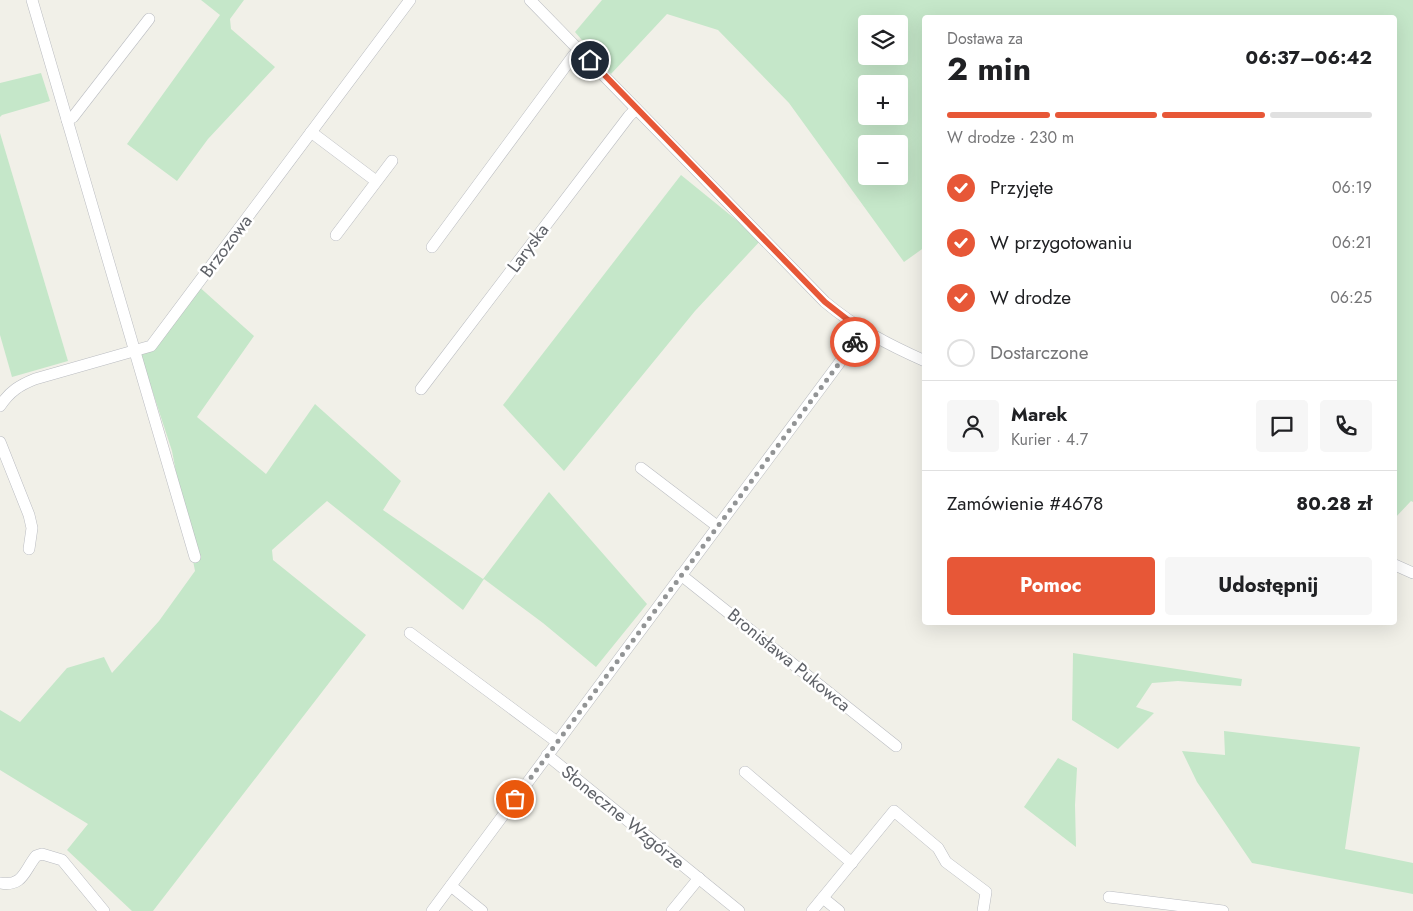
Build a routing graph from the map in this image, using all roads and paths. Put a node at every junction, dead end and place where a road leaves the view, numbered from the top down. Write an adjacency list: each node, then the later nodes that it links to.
1 (32, 0): 7 (street)
2 (410, 0): 8 (street, Brzozowa)
3 (530, 0): 5 (street)
4 (149, 19): 7 (street)
5 (579, 50): 6 (street); 12 (street)
6 (636, 109): 13 (street); 16 (street, Laryska)
7 (67, 120): 14 (street)
8 (311, 132): 10 (street); 14 (street, Brzozowa)
9 (392, 161): 10 (street)
10 (376, 182): 11 (street)
11 (336, 235)
12 (432, 247)
13 (864, 330): 15 (street); 20 (street)
14 (135, 351): 17 (street, Brzozowa); 22 (street)
15 (922, 360)
16 (421, 389)
17 (0, 406)
18 (0, 442): 21 (street)
19 (641, 468): 20 (street)
20 (717, 526): 25 (street)
21 (30, 548)
22 (195, 557)
23 (1397, 566): 24 (street)
24 (1413, 573)
25 (682, 574): 27 (street); 28 (street, Bronisława Pukowca)
26 (410, 633): 27 (street)
27 (557, 742): 29 (street)
28 (896, 746)
29 (547, 755): 32 (street, Słoneczne Wzgórze); 34 (street)
30 (745, 772): 31 (street)
31 (852, 863): 36 (street); 44 (street)
32 (698, 878): 40 (street, Słoneczne Wzgórze); 41 (street, Słoneczne Wzgórze)
33 (0, 883): 37 (street)
34 (451, 886): 38 (street); 39 (street)
35 (1109, 896): 45 (street)
36 (823, 898): 42 (street); 43 (street)
37 (104, 911)
38 (432, 911)
39 (482, 911)
40 (672, 911)
41 (739, 911)
42 (812, 911)
43 (839, 911)
44 (983, 911)
45 (1223, 911)

